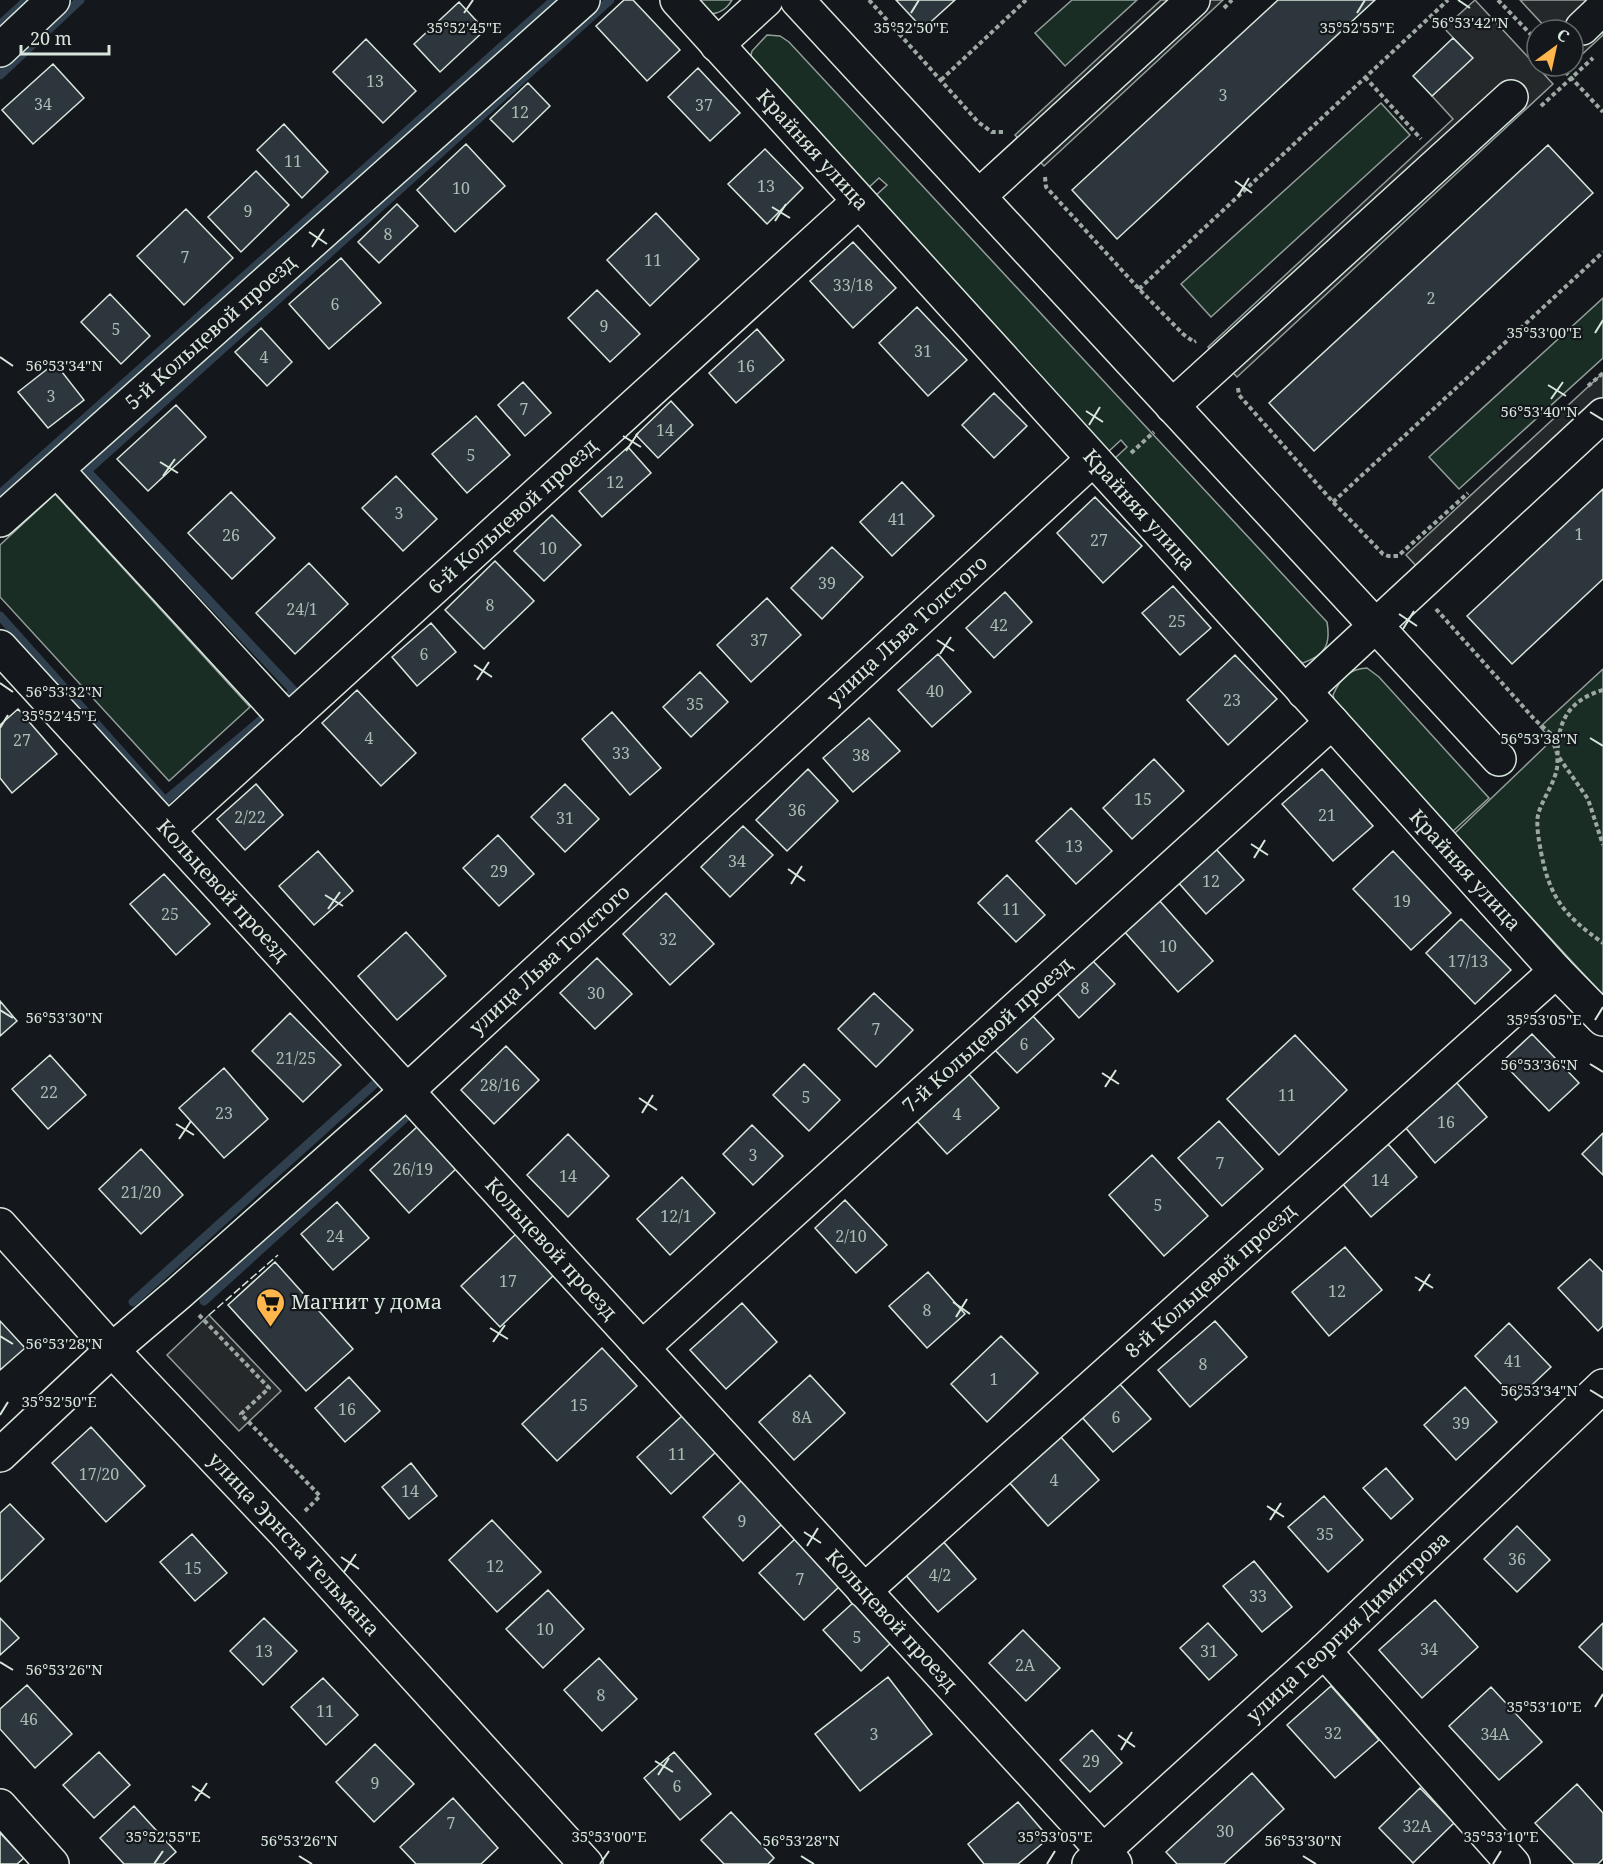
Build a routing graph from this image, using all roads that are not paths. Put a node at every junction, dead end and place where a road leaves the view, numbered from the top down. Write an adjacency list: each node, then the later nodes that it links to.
1 (53, 0): 8 (street)
2 (583, 0): 15 (street, 5-й Кольцевой проезд)
3 (677, 0): 7 (street, Крайняя улица)
4 (766, 0): 7 (street)
5 (797, 0): 10 (street)
6 (1208, 4): 10 (street)
7 (717, 45): 11 (street, Крайняя улица)
8 (0, 50)
9 (1524, 103): 12 (street)
10 (979, 196): 12 (street)
11 (858, 202): 14 (street, Крайняя улица); 20 (street, 6-й Кольцевой проезд)
12 (1174, 408): 17 (street)
13 (1603, 415): 17 (street)
14 (1100, 467): 19 (street, Крайняя улица); 26 (street, улица Льва Толстого)
15 (57, 470): 16 (street, 5-й Кольцевой проезд); 20 (street)
16 (0, 520)
17 (1376, 626): 19 (street); 22 (street)
18 (0, 647): 23 (street, Кольцевой проезд)
19 (1304, 692): 21 (street, Крайняя улица)
20 (288, 721): 23 (street, 6-й Кольцевой проезд)
21 (1332, 722): 24 (street, Крайняя улица); 28 (street, 7-й Кольцевой проезд)
22 (1499, 759)
23 (168, 830): 26 (street, Кольцевой проезд)
24 (1556, 971): 25 (street, Крайняя улица); 32 (street, 8-й Кольцевой проезд)
25 (1603, 1019)
26 (407, 1091): 28 (street, Кольцевой проезд); 29 (street, улица Льва Толстого)
27 (0, 1225): 29 (street, улица Эрнста Тельмана)
28 (642, 1348): 32 (street, Кольцевой проезд)
29 (112, 1350): 31 (street, улица Льва Толстого); 37 (street, улица Эрнста Тельмана)
30 (1603, 1386): 33 (street, улица Георгия Димитрова)
31 (0, 1455)
32 (864, 1591): 35 (street, Кольцевой проезд)
33 (1324, 1651): 35 (street, улица Георгия Димитрова); 38 (street)
34 (0, 1806): 36 (street)
35 (1102, 1860)
36 (52, 1864)
37 (586, 1864)
38 (1513, 1864)

